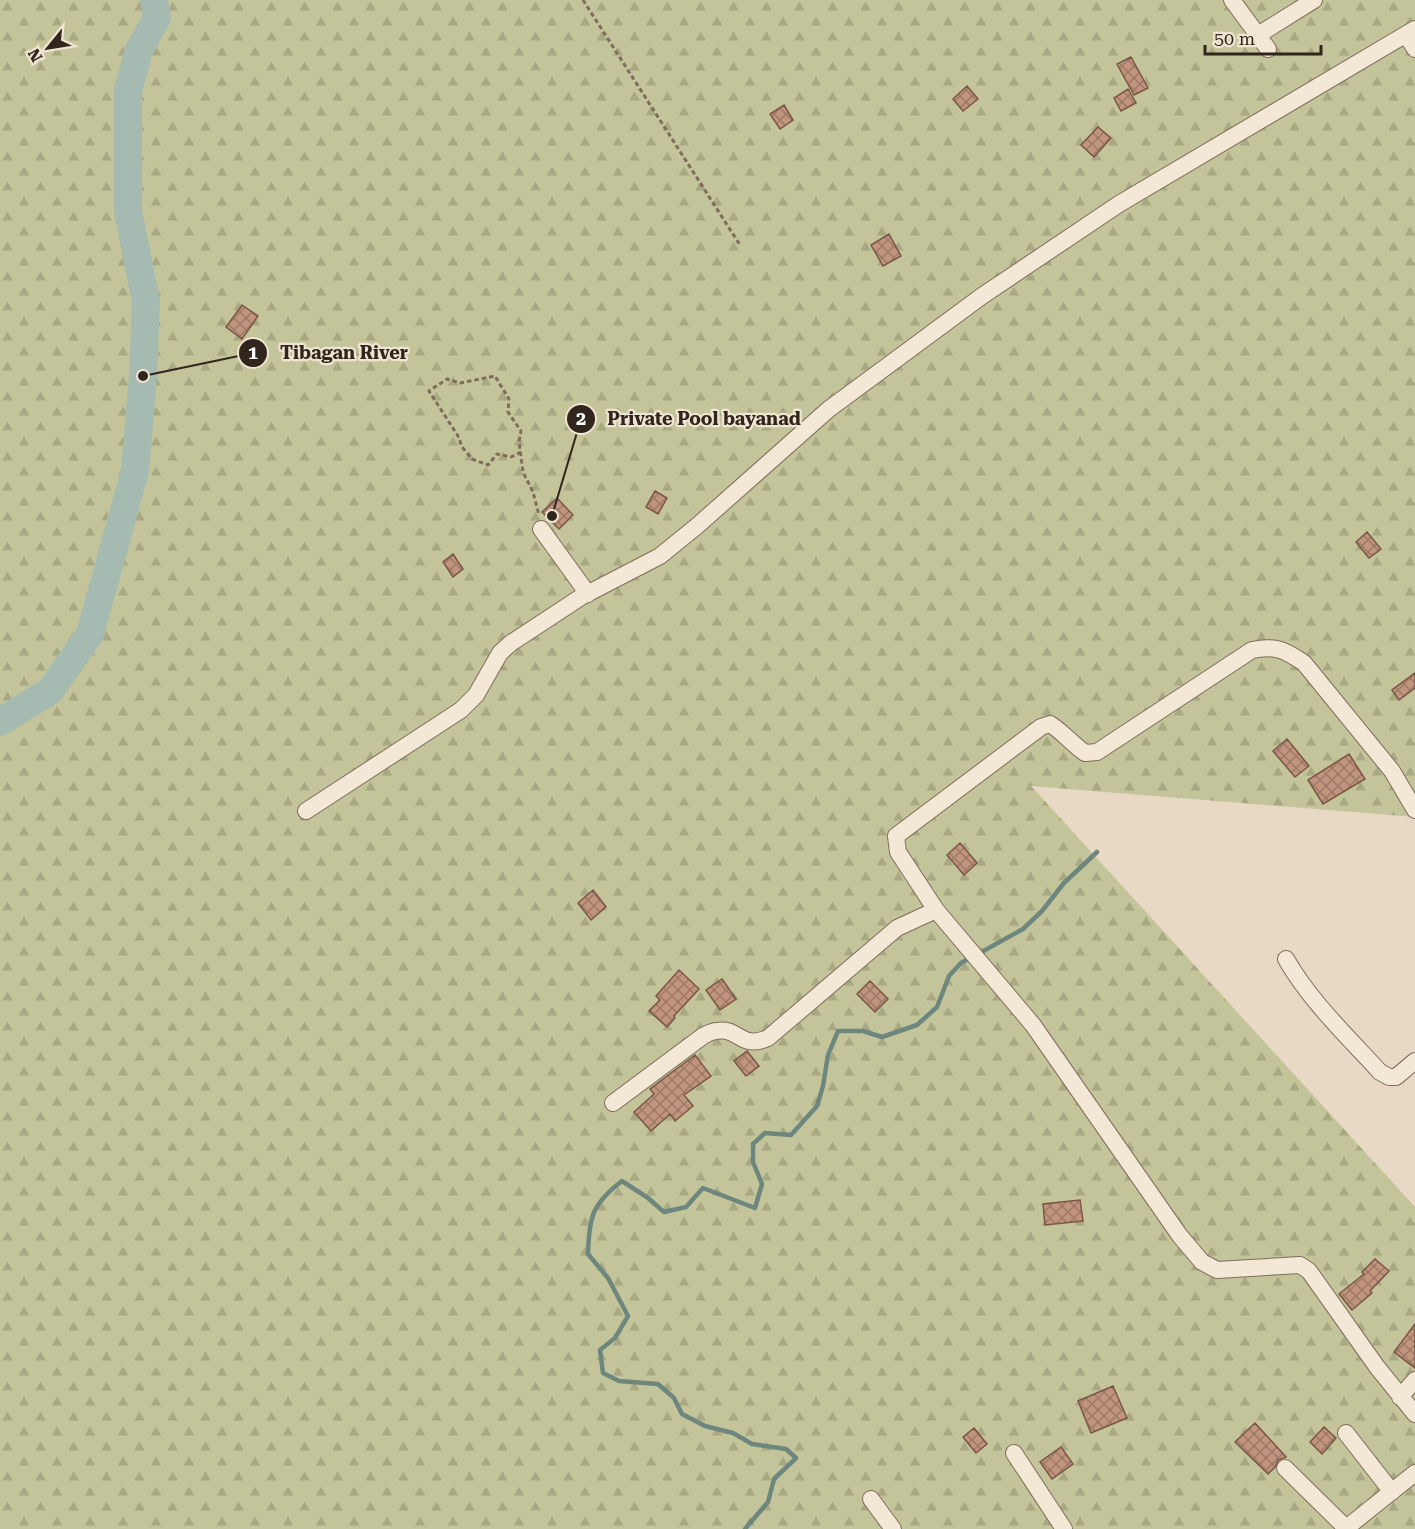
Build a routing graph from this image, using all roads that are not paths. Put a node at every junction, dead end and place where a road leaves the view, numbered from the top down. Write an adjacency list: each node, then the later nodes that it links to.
1 (1232, 0): 2 (street)
2 (1310, 1)
3 (1412, 38): 5 (street)
4 (541, 529): 5 (street)
5 (588, 594): 7 (street)
6 (1415, 810): 8 (street)
7 (306, 811)
8 (936, 910): 11 (street); 13 (street)
9 (1286, 958): 10 (street)
10 (1415, 1061)
11 (613, 1103)
12 (1415, 1380): 13 (street)
13 (1400, 1397): 14 (street)
14 (1415, 1414)
15 (1346, 1433): 19 (street)
16 (1014, 1453): 22 (street)
17 (1285, 1468): 23 (street)
18 (1415, 1473): 19 (street)
19 (1392, 1492): 23 (street)
20 (871, 1498): 21 (street)
21 (893, 1529)
22 (1064, 1529)
23 (1345, 1529)

